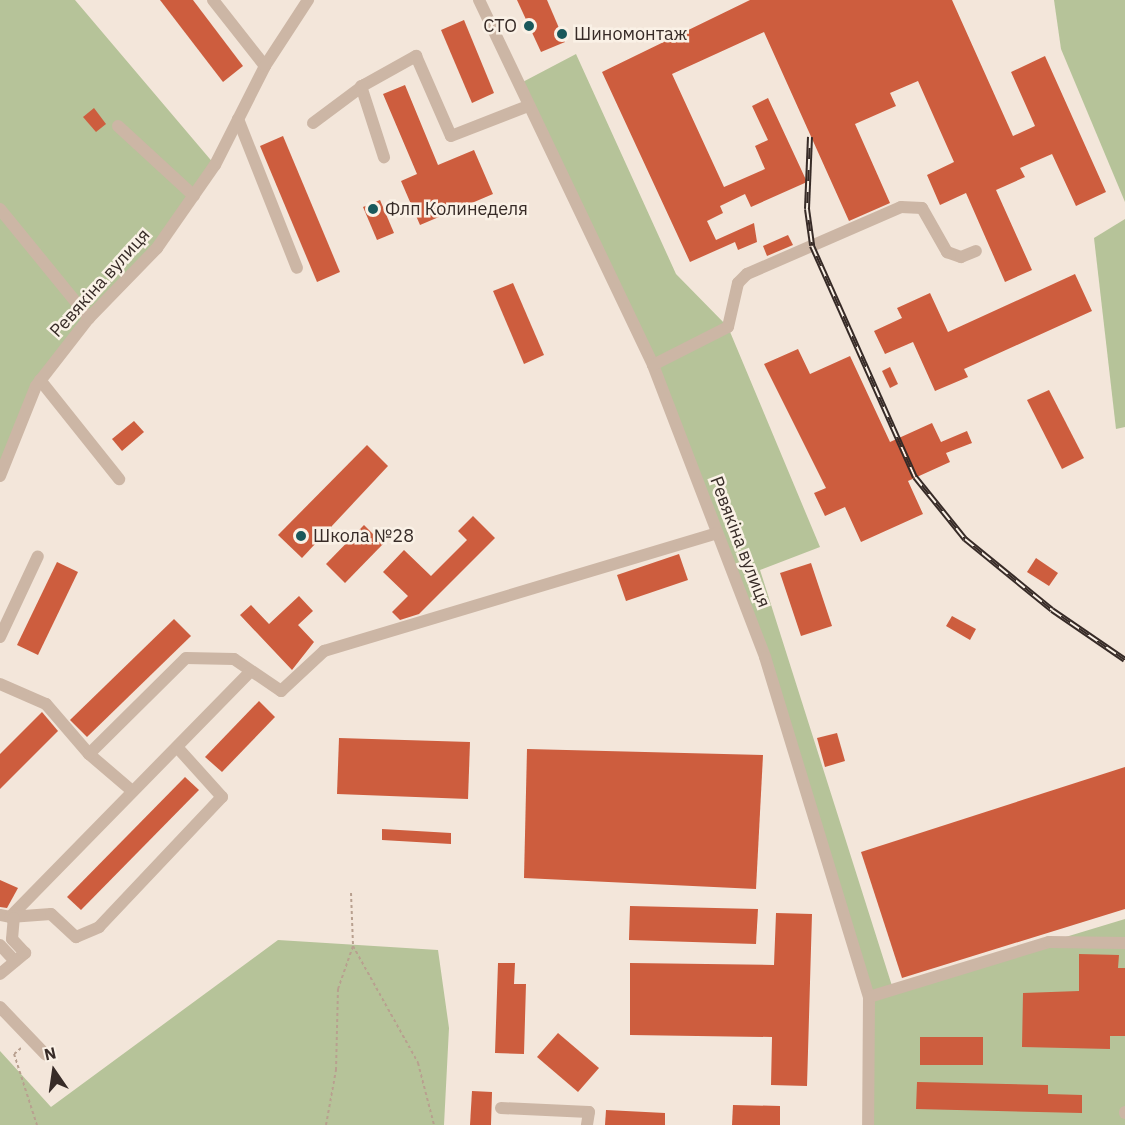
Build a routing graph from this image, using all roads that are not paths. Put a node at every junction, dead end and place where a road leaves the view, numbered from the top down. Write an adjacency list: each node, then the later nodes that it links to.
1 (213, 0): 4 (street)
2 (308, 0): 4 (street, Ревякіна вулиця)
3 (479, 0): 6 (street, Ревякіна вулиця)
4 (265, 66): 7 (street, Ревякіна вулиця)
5 (361, 86): 6 (street); 8 (street); 10 (street)
6 (528, 106): 16 (street, Ревякіна вулиця)
7 (238, 119): 11 (street, Ревякіна вулиця); 14 (street)
8 (313, 123)
9 (118, 126): 11 (street)
10 (384, 157)
11 (194, 196): 15 (street, Ревякіна вулиця)
12 (0, 209): 15 (street)
13 (976, 251): 16 (street)
14 (297, 268)
15 (89, 318): 17 (street, Ревякіна вулиця)
16 (653, 365): 21 (street, Ревякіна вулиця)
17 (40, 380): 18 (street, Ревякіна вулиця); 20 (street)
18 (3, 461): 19 (street, Ревякіна вулиця)
19 (0, 476)
20 (119, 479)
21 (717, 533): 24 (street); 34 (street, Ревякіна вулиця)
22 (38, 556): 23 (street)
23 (0, 637)
24 (249, 673): 26 (street); 27 (street)
25 (0, 684): 27 (street)
26 (177, 747): 28 (street); 29 (street)
27 (89, 754): 28 (street)
28 (131, 790): 29 (street)
29 (8, 917): 32 (street)
30 (1125, 943): 34 (street)
31 (0, 945): 32 (street)
32 (15, 962): 33 (street)
33 (0, 974)
34 (869, 997): 39 (street, Ревякіна вулиця)
35 (0, 1007): 36 (street)
36 (46, 1055)
37 (501, 1108): 38 (street)
38 (587, 1125)
39 (868, 1125)

